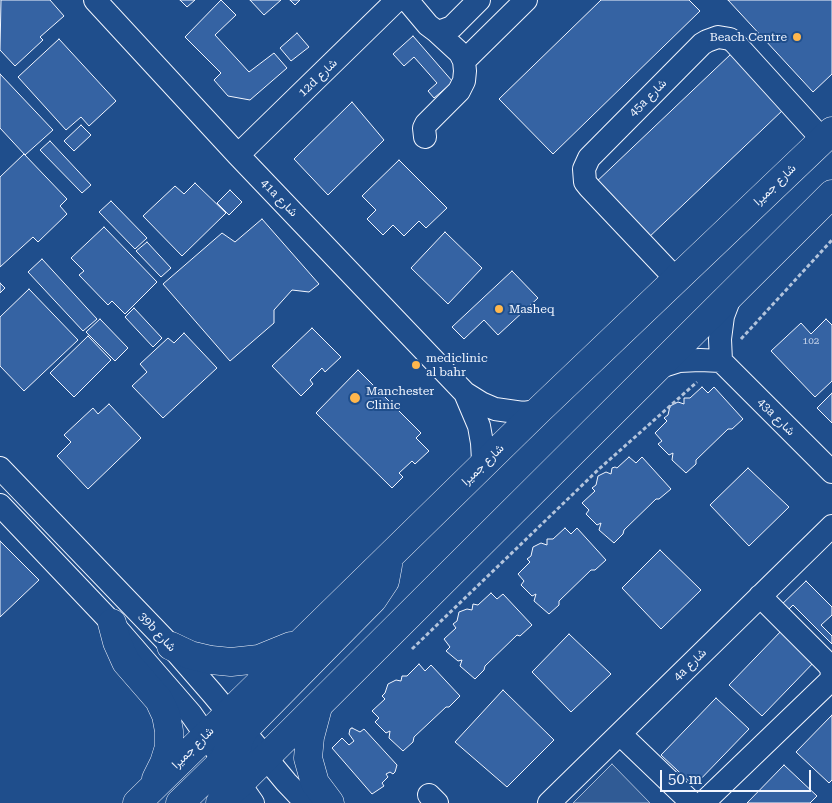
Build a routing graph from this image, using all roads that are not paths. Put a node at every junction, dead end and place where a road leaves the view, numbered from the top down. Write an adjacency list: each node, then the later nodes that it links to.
1 (96, 0): 10 (street, 41a شارع)
2 (397, 0): 10 (street, 12d شارع)
3 (407, 0): 6 (street)
4 (479, 0): 6 (street)
5 (526, 0): 7 (street)
6 (436, 31): 7 (street)
7 (464, 62): 9 (street)
8 (827, 135): 12 (main road, شارع جميرا); 12 (street, 45a شارع)
9 (425, 137)
10 (238, 155): 16 (street, 41a شارع)
11 (832, 194): 13 (main road)
12 (676, 279): 17 (main road, شارع جميرا)
13 (731, 295): 14 (street); 15 (main road)
14 (721, 361): 15 (street); 20 (street, 43a شارع)
15 (660, 366): 28 (main road)
16 (465, 393): 17 (street, 41a شارع); 19 (street, 41a شارع)
17 (538, 411): 19 (main road, شارع جميرا)
18 (0, 468): 27 (street, 39b شارع)
19 (476, 472): 23 (main road, شارع جميرا)
20 (832, 472)
21 (0, 505): 25 (street)
22 (832, 526): 24 (street, 4a شارع)
23 (390, 556): 26 (main road, شارع جميرا); 29 (main road)
24 (760, 596): 30 (street, 4a شارع); 42 (street)
25 (112, 623): 31 (street); 35 (main road)
26 (309, 634): 27 (main road); 29 (main road, شارع جميرا)
27 (171, 646): 29 (street, 39b شارع)
28 (319, 705): 32 (main road); 39 (main road)
29 (235, 722): 31 (main road, شارع جميرا); 32 (street, 39b شارع); 33 (main road); 34 (main road)
30 (620, 734): 40 (street, 4a شارع); 41 (street)
31 (206, 735): 33 (street); 35 (main road, شارع جميرا)
32 (266, 758): 34 (main road); 38 (street, 39b شارع)
33 (223, 761): 34 (street); 36 (main road)
34 (246, 793): 37 (main road)
35 (145, 796)
36 (180, 803)
37 (220, 803)
38 (306, 803)
39 (330, 803)
40 (548, 803)
41 (692, 803)
42 (704, 803)

